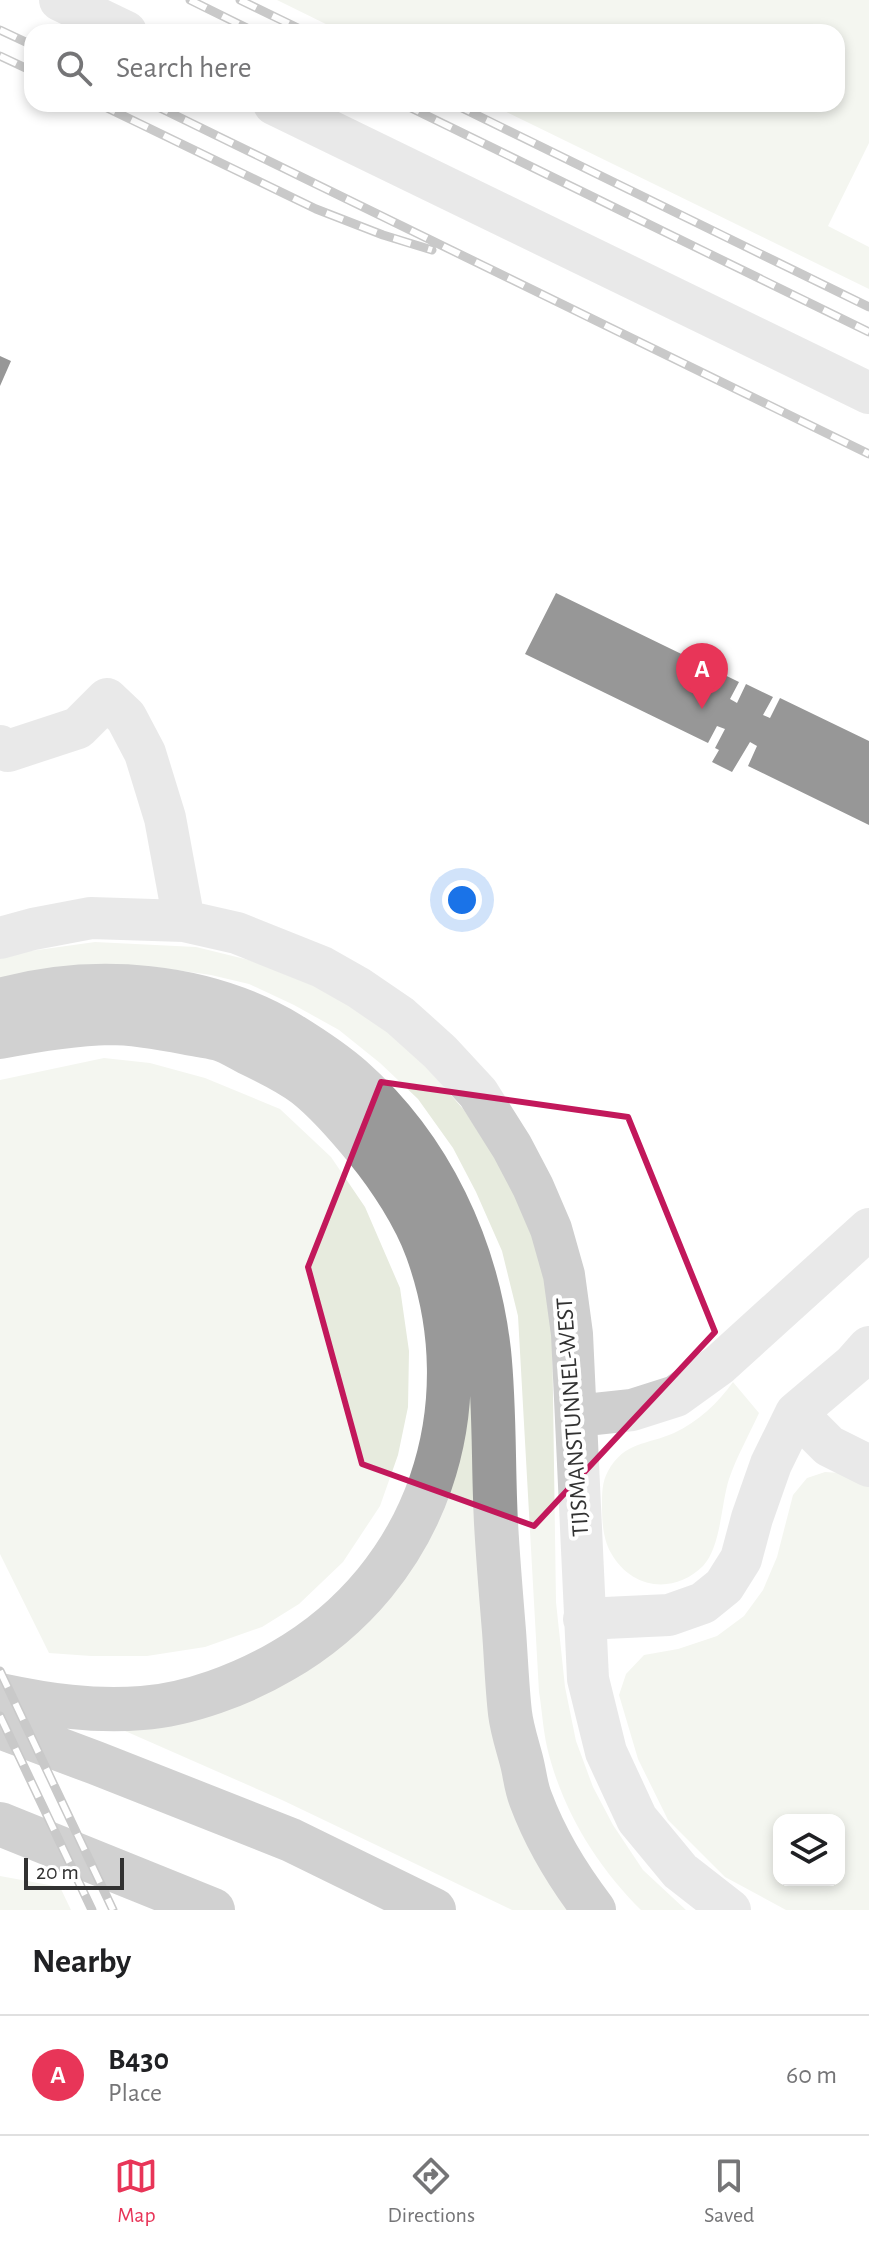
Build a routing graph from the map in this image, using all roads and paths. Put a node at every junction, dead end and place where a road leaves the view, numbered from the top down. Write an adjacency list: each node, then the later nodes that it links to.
1 (60, 0): 2 (street)
2 (110, 24)
3 (290, 112): 4 (street)
4 (869, 393)
5 (0, 746): 6 (street)
6 (184, 921): 7 (street, TIJSMANSTUNNEL-WEST); 13 (street, TIJSMANSTUNNEL-WEST)
7 (0, 938)
8 (0, 1000): 23 (highway)
9 (0, 1037): 16 (highway)
10 (869, 1229): 13 (street)
11 (864, 1361): 12 (street)
12 (796, 1413): 14 (street); 15 (street)
13 (576, 1416): 15 (street, TIJSMANSTUNNEL-WEST)
14 (869, 1466)
15 (584, 1619): 24 (street, TIJSMANSTUNNEL-WEST)
16 (0, 1695)
17 (0, 1727): 22 (highway)
18 (0, 1824): 21 (highway)
19 (0, 1855): 20 (highway)
20 (178, 1910)
21 (213, 1910)
22 (434, 1910)
23 (594, 1910)
24 (730, 1910)

